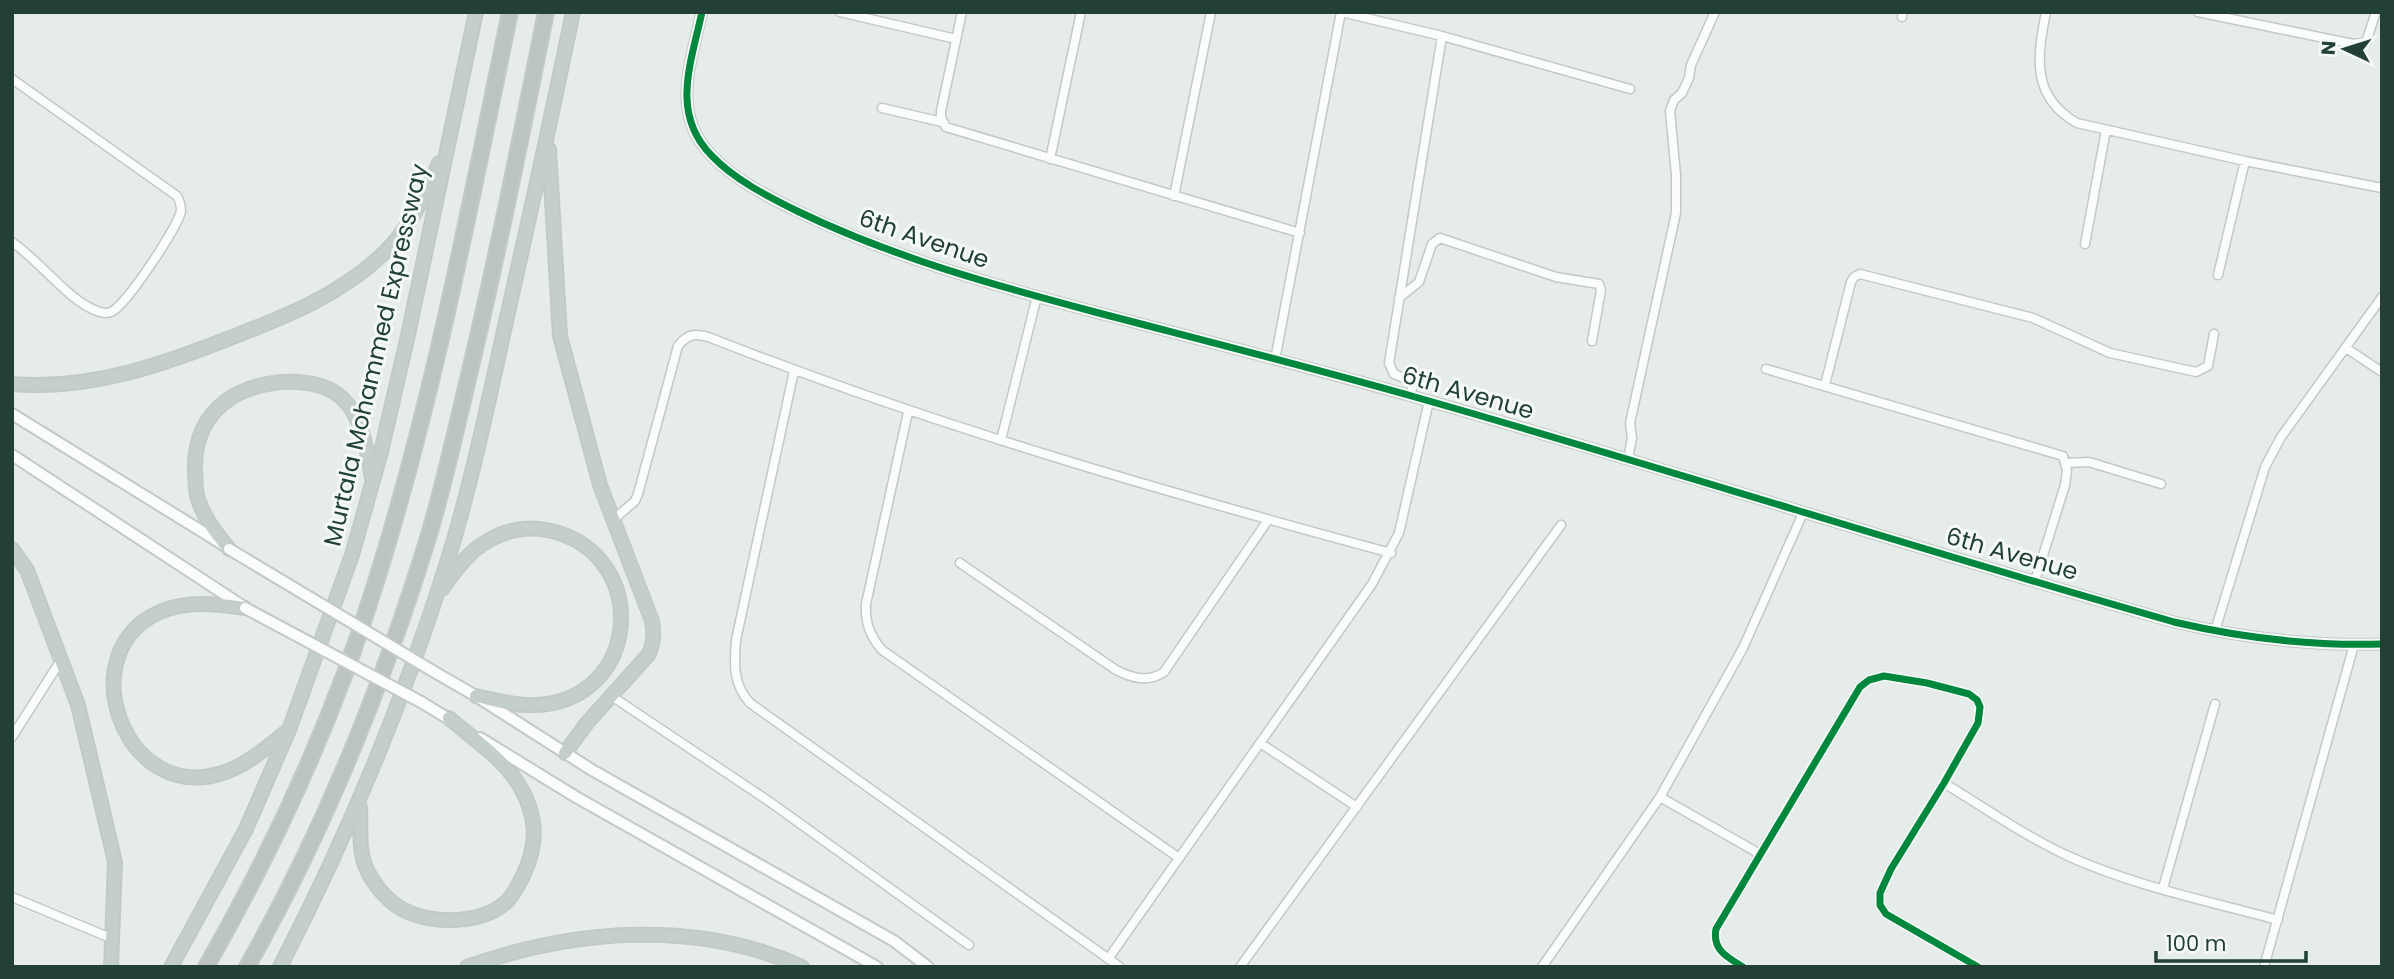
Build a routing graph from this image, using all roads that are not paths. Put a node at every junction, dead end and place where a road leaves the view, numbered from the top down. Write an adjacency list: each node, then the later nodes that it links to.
1 (475, 12): 23 (highway, Murtala Mohammed Expressway)
2 (510, 12): 91 (highway)
3 (547, 12): 92 (highway)
4 (573, 12): 22 (highway)
5 (702, 12): 32 (street, 6th Avenue)
6 (840, 12): 16 (street)
7 (962, 12): 16 (street)
8 (1081, 12): 24 (street)
9 (1211, 12): 27 (street)
10 (1341, 12): 15 (street); 28 (street)
11 (1715, 12): 50 (street)
12 (2046, 12): 21 (street)
13 (2198, 12): 14 (street)
14 (2376, 12)
15 (1442, 36): 18 (street); 34 (street)
16 (957, 39): 20 (street)
17 (12, 79): 29 (street)
18 (1630, 89)
19 (882, 108): 20 (street)
20 (942, 122): 24 (street)
21 (2106, 130): 25 (street); 30 (street)
22 (548, 131): 55 (highway); 63 (highway)
23 (450, 137): 42 (highway); 52 (highway, Murtala Mohammed Expressway)
24 (1050, 159): 27 (street)
25 (2245, 161): 26 (street); 31 (street)
26 (2382, 188)
27 (1174, 196): 28 (street)
28 (1300, 233): 38 (street)
29 (12, 242)
30 (2085, 244)
31 (2218, 275)
32 (1037, 296): 38 (street, 6th Avenue); 48 (street)
33 (2382, 297): 37 (street)
34 (1399, 298): 36 (street); 44 (street)
35 (2214, 334): 43 (street)
36 (1592, 341)
37 (2346, 348): 41 (street); 65 (street)
38 (1275, 360): 44 (street, 6th Avenue)
39 (1766, 369): 43 (street)
40 (794, 371): 46 (street); 55 (street); 88 (street)
41 (2382, 372)
42 (12, 384)
43 (1825, 385): 51 (street)
44 (1410, 396): 45 (street, 6th Avenue)
45 (1429, 401): 50 (street, 6th Avenue); 60 (street)
46 (908, 412): 48 (street); 82 (street)
47 (12, 414): 59 (main road)
48 (1001, 440): 56 (street)
49 (12, 455): 64 (main road)
50 (1628, 459): 54 (street, 6th Avenue)
51 (2067, 463): 53 (street); 62 (street)
52 (372, 482): 59 (highway); 73 (highway, Murtala Mohammed Expressway)
53 (2161, 484)
54 (1803, 513): 62 (street, 6th Avenue); 78 (street)
55 (613, 520): 69 (highway)
56 (1268, 520): 60 (street); 61 (street)
57 (1561, 526): 80 (street)
58 (12, 549): 68 (highway)
59 (229, 549): 70 (main road, bridge)
60 (1391, 553): 75 (street)
61 (960, 563)
62 (2035, 581): 65 (street, 6th Avenue)
63 (435, 597): 70 (highway); 79 (highway)
64 (245, 608): 72 (main road, bridge); 73 (highway)
65 (2215, 631): 67 (street, 6th Avenue)
66 (2382, 644): 67 (street, 6th Avenue)
67 (2354, 645): 85 (street)
68 (61, 660): 74 (street); 86 (highway)
69 (610, 695): 76 (highway); 87 (street)
70 (476, 696): 76 (main road)
71 (2215, 704): 83 (street)
72 (449, 718): 79 (highway); 96 (main road)
73 (289, 730): 90 (highway, Murtala Mohammed Expressway)
74 (12, 737)
75 (1260, 743): 80 (street); 82 (street)
76 (565, 753): 97 (main road)
77 (1944, 783): 81 (street); 83 (street); 102 (street)
78 (1660, 797): 81 (street); 100 (street)
79 (359, 801): 93 (highway)
80 (1357, 807): 99 (street)
81 (1760, 854): 101 (street)
82 (1179, 858): 88 (street)
83 (2163, 888): 85 (street)
84 (12, 897): 86 (street)
85 (2278, 920): 103 (street)
86 (113, 939): 89 (highway)
87 (969, 945)
88 (1108, 959): 98 (street)
89 (110, 967)
90 (171, 967)
91 (206, 967)
92 (247, 967)
93 (279, 967)
94 (467, 967): 95 (highway)
95 (802, 967)
96 (877, 967)
97 (928, 967)
98 (1120, 967)
99 (1240, 967)
100 (1542, 967)
101 (1744, 967)
102 (1978, 967)
103 (2264, 967)

